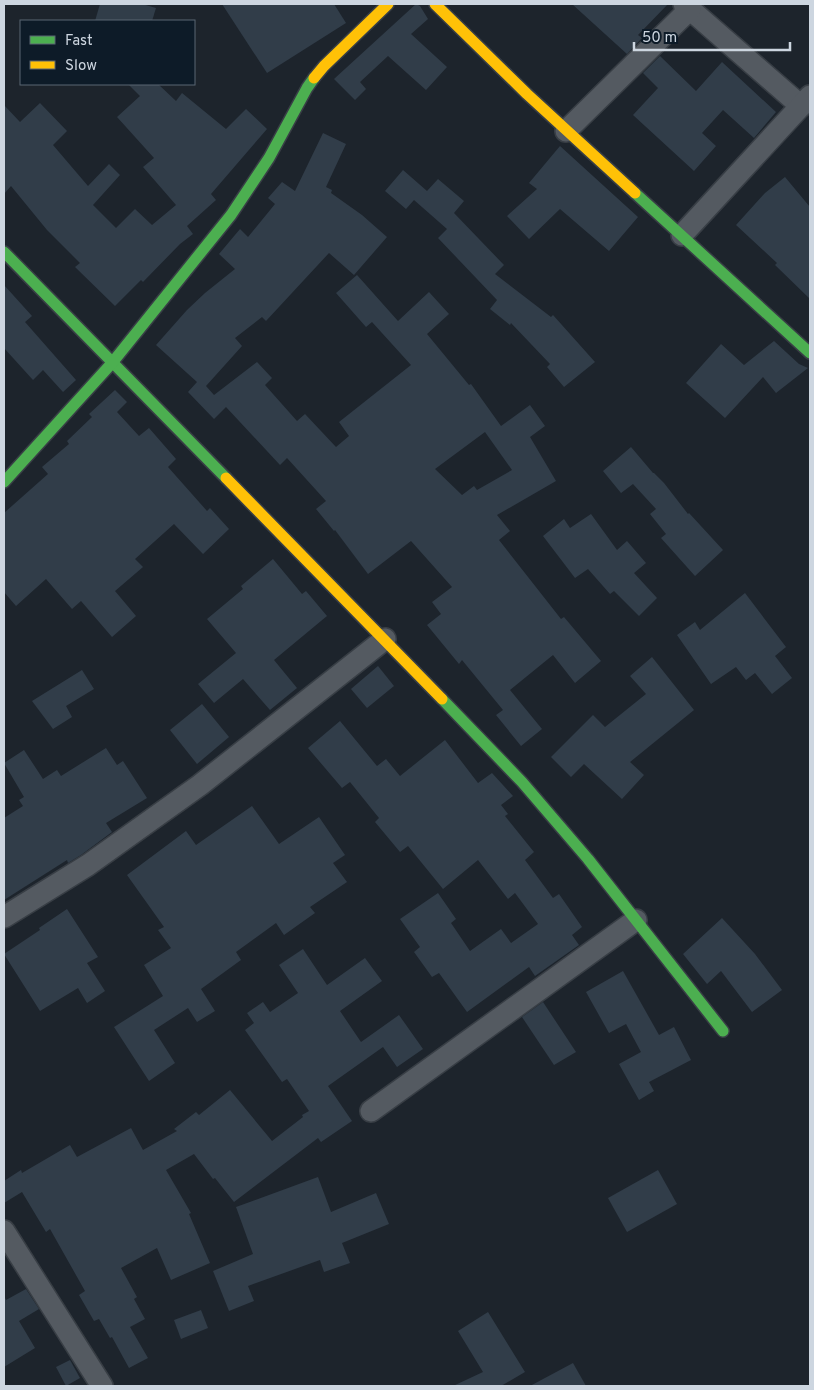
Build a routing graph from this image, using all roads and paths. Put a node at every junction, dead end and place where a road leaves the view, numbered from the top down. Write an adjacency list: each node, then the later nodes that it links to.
1 (388, 4): 9 (street)
2 (436, 4): 5 (street)
3 (687, 6): 4 (street); 5 (street)
4 (806, 101): 6 (street)
5 (566, 131): 6 (street)
6 (682, 235): 8 (street)
7 (4, 252): 9 (street)
8 (810, 353)
9 (112, 363): 10 (street); 11 (street)
10 (4, 482)
11 (385, 639): 12 (street); 13 (street)
12 (4, 917)
13 (636, 920): 14 (street); 15 (street)
14 (723, 1031)
15 (371, 1111)
16 (4, 1231): 17 (street)
17 (10, 1257): 18 (street)
18 (102, 1386)

